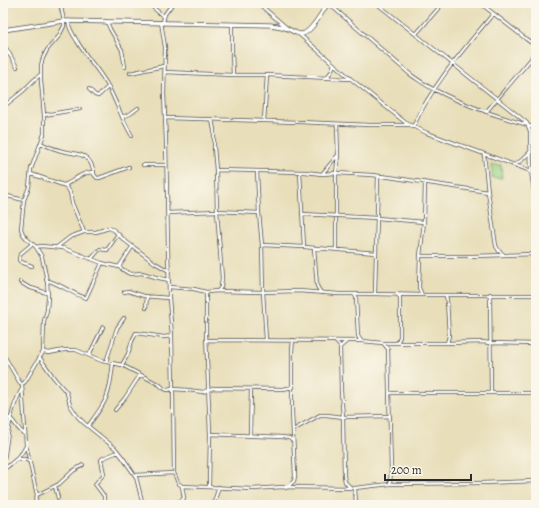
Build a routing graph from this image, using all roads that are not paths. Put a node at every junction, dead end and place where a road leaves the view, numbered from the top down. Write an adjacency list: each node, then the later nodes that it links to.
1 (60, 3): 11 (street)
2 (148, 3): 10 (street)
3 (173, 3): 10 (street)
4 (258, 3): 15 (street)
5 (378, 3): 17 (street)
6 (442, 3): 17 (street)
7 (480, 3): 9 (street)
8 (326, 4): 18 (street); 37 (street)
9 (493, 14): 20 (street); 23 (street)
10 (164, 17): 13 (street)
11 (66, 21): 12 (street); 16 (street); 30 (street); 35 (street)
12 (107, 22): 13 (street); 27 (street)
13 (162, 22): 14 (street); 25 (street)
14 (232, 24): 15 (street); 31 (street)
15 (288, 29): 18 (street)
16 (3, 30)
17 (416, 34): 23 (street)
18 (300, 35): 24 (street)
19 (3, 43): 21 (street)
20 (534, 44): 38 (street)
21 (8, 54): 22 (street); 26 (street)
22 (3, 56)
23 (453, 63): 37 (street); 38 (street)
24 (334, 64): 33 (street); 34 (street)
25 (164, 66): 28 (street); 29 (street)
26 (17, 67)
27 (125, 67)
28 (165, 72): 31 (street); 45 (street)
29 (130, 73)
30 (40, 75): 39 (street); 43 (street)
31 (233, 75): 32 (street)
32 (266, 75): 33 (street); 47 (street)
33 (327, 78): 34 (street)
34 (351, 79): 49 (street)
35 (108, 87): 36 (street); 44 (street)
36 (89, 89)
37 (434, 90): 42 (street); 49 (street)
38 (497, 99): 42 (street); 50 (street)
39 (3, 107)
40 (138, 108): 44 (street)
41 (80, 109): 43 (street)
42 (486, 112): 50 (street)
43 (44, 115): 53 (street)
44 (122, 117): 52 (street)
45 (165, 118): 46 (street); 58 (street)
46 (212, 120): 47 (street); 61 (street)
47 (264, 121): 48 (street)
48 (337, 124): 49 (street); 56 (street)
49 (412, 126): 55 (street)
50 (528, 126): 51 (street); 54 (street)
51 (535, 128)
52 (132, 136)
53 (41, 143): 65 (street); 67 (street)
54 (531, 151): 59 (street); 63 (street)
55 (484, 154): 59 (street); 72 (street)
56 (338, 155): 66 (street); 68 (street)
57 (143, 165): 58 (street)
58 (166, 165): 77 (street)
59 (515, 165): 63 (street)
60 (129, 167): 65 (street)
61 (216, 170): 62 (street); 76 (street)
62 (257, 171): 64 (street); 78 (street)
63 (531, 171): 75 (street)
64 (300, 172): 68 (street); 79 (street)
65 (94, 173): 71 (street)
66 (336, 173): 68 (street); 69 (street); 80 (street)
67 (31, 174): 71 (street); 74 (street)
68 (322, 174)
69 (378, 176): 70 (street); 81 (street)
70 (425, 183): 72 (street); 82 (street)
71 (62, 185): 83 (street)
72 (488, 192): 92 (street)
73 (3, 195): 74 (street)
74 (24, 200): 85 (street)
75 (536, 205)
76 (217, 211): 77 (street); 78 (street); 109 (street)
77 (167, 213): 103 (street)
78 (259, 213): 86 (street)
79 (302, 214): 80 (street); 90 (street)
80 (336, 216): 81 (street); 93 (street)
81 (377, 218): 82 (street); 94 (street)
82 (424, 222): 98 (street)
83 (84, 232): 84 (street); 88 (street)
84 (118, 234): 89 (street); 99 (street)
85 (32, 244): 87 (street); 101 (street)
86 (262, 245): 90 (street); 112 (street)
87 (36, 247): 88 (street); 104 (street)
88 (57, 247): 99 (street)
89 (132, 247): 102 (street); 103 (street)
90 (304, 247): 91 (street)
91 (314, 248): 93 (street); 114 (street)
92 (497, 248): 96 (street); 97 (street)
93 (336, 249): 94 (street)
94 (376, 252): 116 (street)
95 (536, 254): 97 (street)
96 (494, 255): 97 (street); 98 (street)
97 (504, 255)
98 (420, 256): 108 (street)
99 (91, 259): 100 (street)
100 (102, 263): 102 (street); 104 (street)
101 (32, 266)
102 (119, 267): 105 (street)
103 (169, 271): 105 (street)
104 (46, 280): 113 (street)
105 (169, 280): 107 (street)
106 (20, 282): 113 (street)
107 (169, 288): 111 (street); 124 (street)
108 (419, 288): 119 (street); 120 (street)
109 (218, 291): 111 (street); 112 (street)
110 (124, 292): 123 (street)
111 (206, 292): 130 (street)
112 (263, 292): 114 (street); 131 (street)
113 (47, 293): 144 (street)
114 (321, 293): 115 (street)
115 (354, 294): 116 (street); 129 (street)
116 (375, 294): 117 (street)
117 (397, 294): 119 (street); 138 (street)
118 (490, 294): 121 (street); 122 (street); 140 (street)
119 (413, 295): 120 (street)
120 (422, 295): 121 (street)
121 (446, 295): 139 (street)
122 (536, 295)
123 (147, 296): 124 (street); 125 (street)
124 (169, 298): 128 (street)
125 (146, 308)
126 (124, 318): 149 (street)
127 (103, 326): 146 (street)
128 (172, 336): 151 (street); 156 (street)
129 (358, 336): 135 (street); 136 (street)
130 (206, 340): 131 (street); 158 (street)
131 (266, 340): 132 (street)
132 (293, 340): 133 (street); 154 (street)
133 (335, 341): 134 (street); 142 (street)
134 (347, 341): 135 (street); 142 (street)
135 (354, 341): 136 (street)
136 (362, 341): 137 (street)
137 (383, 343): 138 (street); 143 (street)
138 (395, 343): 139 (street); 143 (street)
139 (447, 343): 140 (street)
140 (490, 343): 141 (street); 160 (street)
141 (536, 344)
142 (340, 347): 164 (street)
143 (388, 349): 159 (street)
144 (43, 352): 146 (street); 147 (street)
145 (3, 354): 148 (street)
146 (89, 355): 149 (street)
147 (40, 358): 153 (street); 167 (street)
148 (5, 359): 153 (street)
149 (106, 362): 150 (street)
150 (113, 363): 151 (street); 167 (street)
151 (122, 365): 152 (street)
152 (140, 375): 156 (street); 162 (street)
153 (22, 384): 155 (street)
154 (292, 387): 157 (street); 168 (street)
155 (22, 389): 166 (street); 169 (street)
156 (173, 389): 158 (street); 180 (street)
157 (251, 389): 158 (street); 171 (street)
158 (208, 390): 170 (street)
159 (390, 393): 160 (street); 165 (street)
160 (491, 393): 161 (street)
161 (536, 393)
162 (115, 410)
163 (3, 416): 166 (street)
164 (343, 416): 165 (street); 168 (street); 189 (street)
165 (390, 416): 184 (street)
166 (11, 418): 169 (street); 178 (street)
167 (88, 426): 174 (street)
168 (293, 430): 172 (street)
169 (25, 434): 173 (street)
170 (210, 434): 171 (street); 187 (street)
171 (250, 435): 172 (street)
172 (294, 441): 182 (street)
173 (26, 445): 175 (street); 176 (street)
174 (119, 452): 181 (street); 196 (street)
175 (17, 459): 176 (street); 179 (street)
176 (30, 462): 193 (street)
177 (83, 465): 185 (street)
178 (3, 466)
179 (3, 470)
180 (174, 473): 181 (street); 186 (street)
181 (134, 475): 197 (street)
182 (294, 480): 190 (street); 191 (street)
183 (536, 481): 184 (street)
184 (390, 484): 192 (street)
185 (55, 486): 193 (street); 194 (street)
186 (182, 486): 187 (street); 198 (street)
187 (209, 487): 188 (street)
188 (218, 487): 190 (street); 199 (street)
189 (351, 487): 191 (street); 192 (street)
190 (286, 488): 191 (street)
191 (297, 488)
192 (355, 488): 200 (street)
193 (37, 495): 195 (street)
194 (58, 498)
195 (34, 505)
196 (104, 505)
197 (143, 505)
198 (165, 505)
199 (213, 505)
200 (354, 505)

